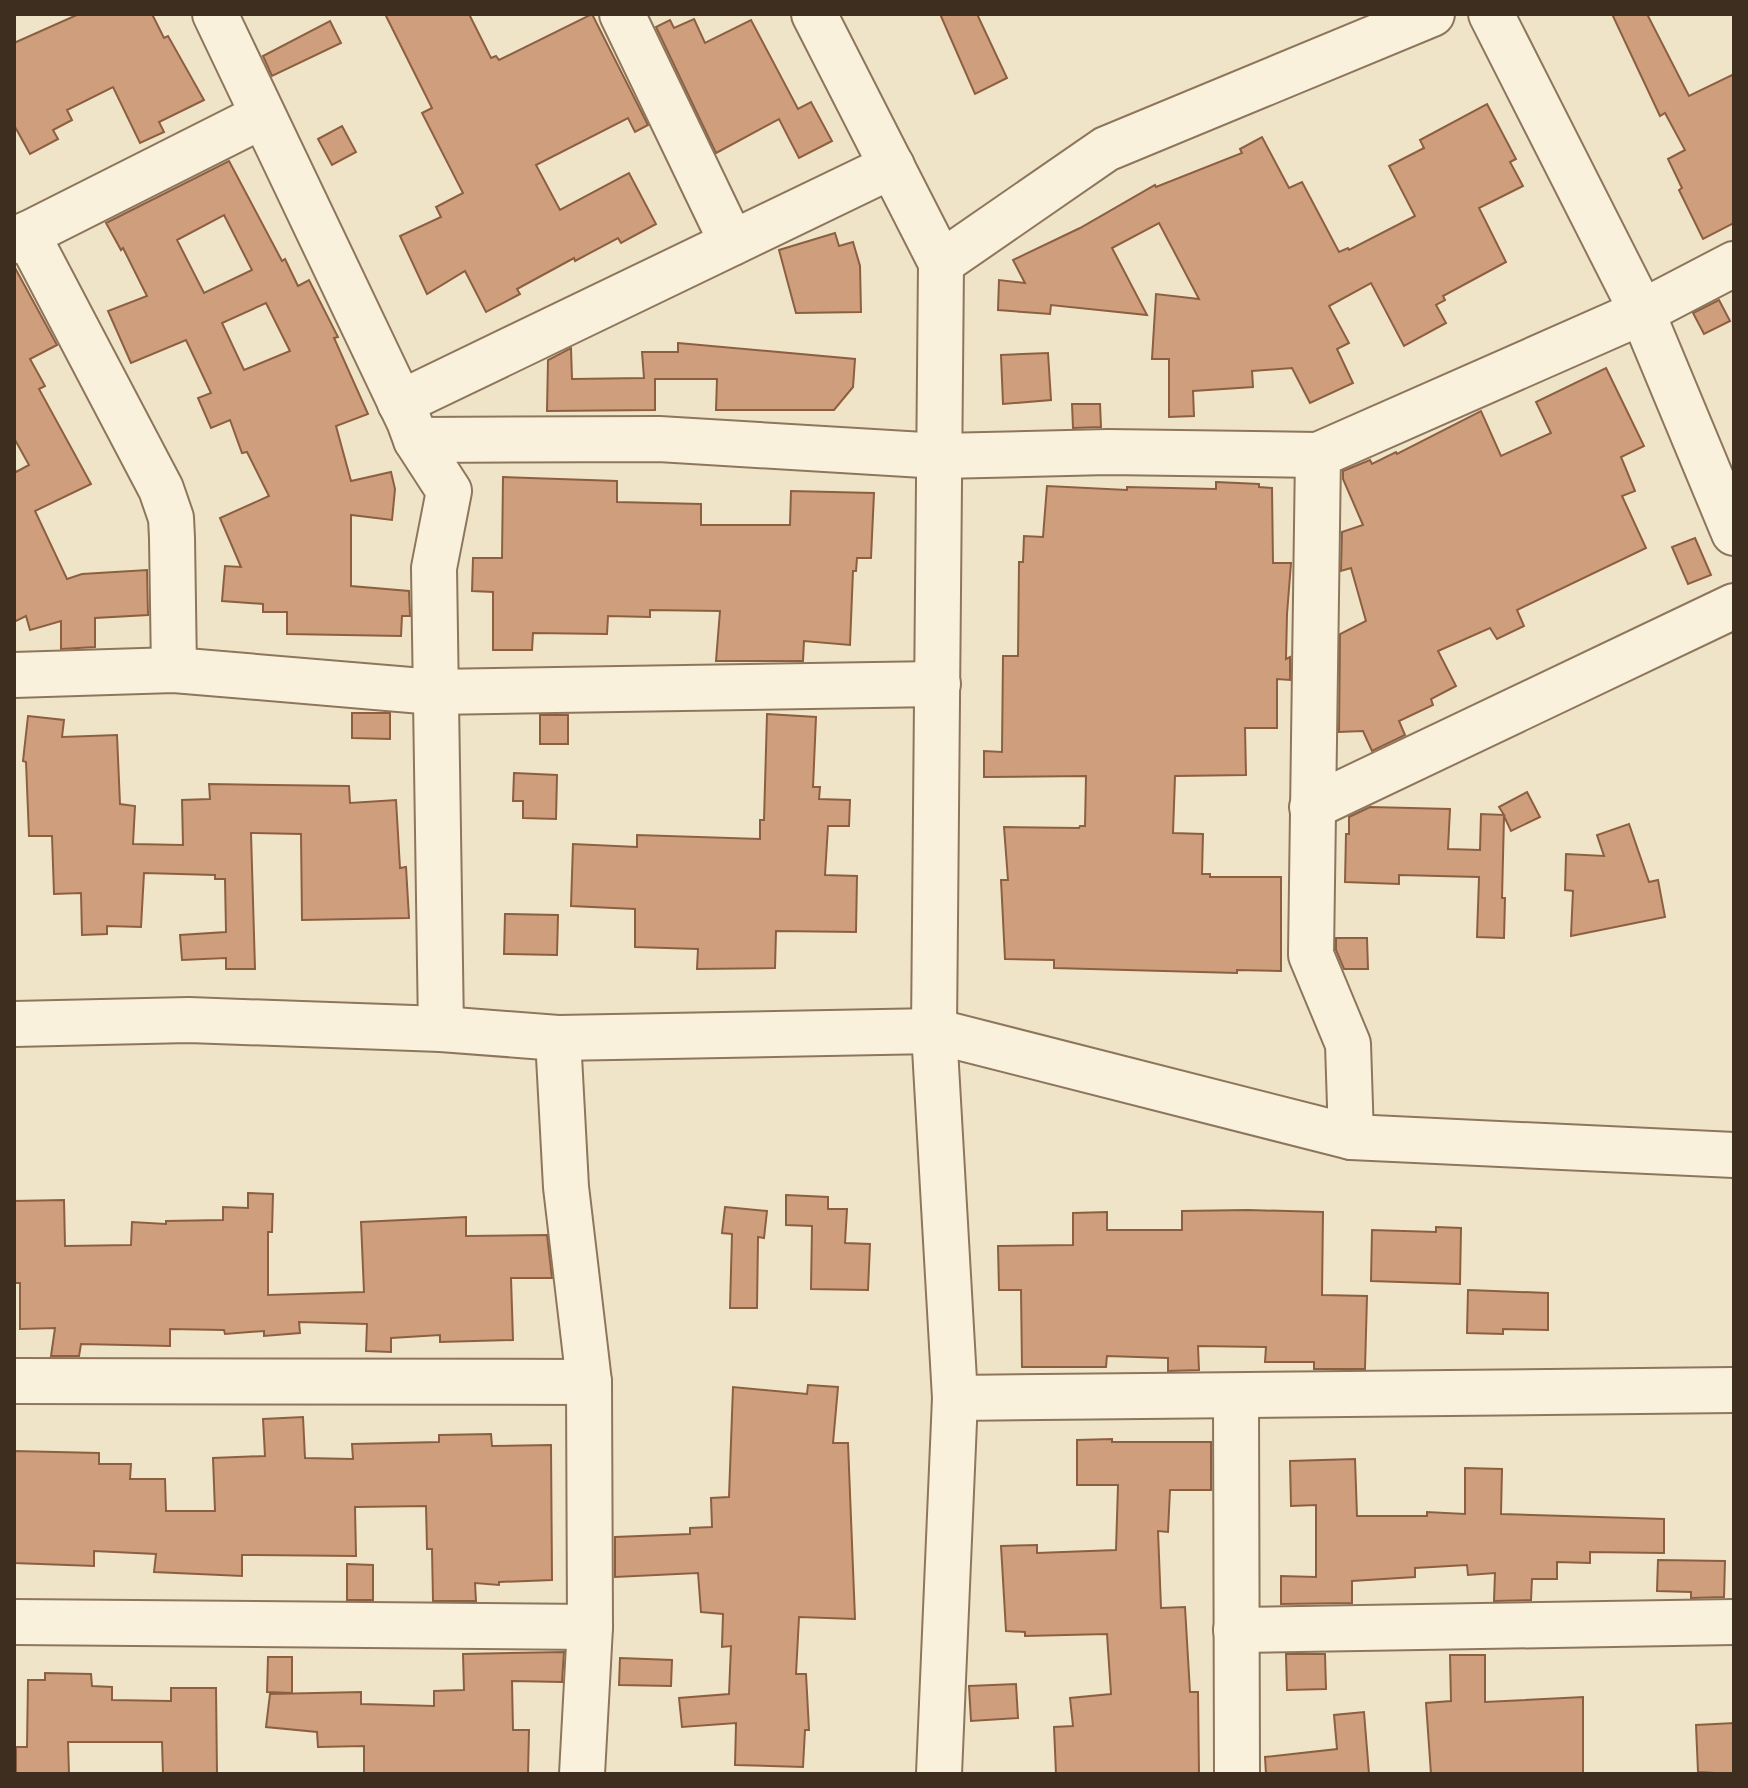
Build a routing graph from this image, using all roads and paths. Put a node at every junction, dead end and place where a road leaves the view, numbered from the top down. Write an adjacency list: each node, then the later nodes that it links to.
1 (215, 14): 6 (street)
2 (622, 14): 9 (street)
3 (814, 14): 7 (street)
4 (1432, 14): 10 (street)
5 (1491, 14): 12 (street)
6 (262, 116): 8 (street); 13 (street)
7 (892, 166): 9 (street); 10 (street)
8 (20, 237): 18 (street)
9 (732, 243): 13 (street)
10 (941, 263): 15 (street)
11 (1734, 264): 12 (street)
12 (1642, 312): 14 (street); 16 (street)
13 (408, 421): 15 (street); 21 (street)
14 (1318, 455): 15 (street); 22 (street)
15 (940, 456): 20 (street)
16 (1734, 533)
17 (1734, 606): 22 (street)
18 (174, 670): 19 (street); 21 (street)
19 (14, 675)
20 (938, 684): 21 (street); 25 (street)
21 (434, 692): 24 (street)
22 (1312, 807): 27 (street)
23 (14, 1024): 24 (street)
24 (441, 1029): 26 (street)
25 (934, 1031): 26 (street); 27 (street); 33 (street)
26 (558, 1038): 30 (street)
27 (1351, 1137): 28 (street)
28 (1734, 1155)
29 (14, 1381): 30 (street)
30 (589, 1382): 36 (street)
31 (1734, 1390): 32 (street)
32 (1236, 1396): 33 (street); 37 (street)
33 (955, 1398): 39 (street)
34 (14, 1622): 36 (street)
35 (1734, 1622): 37 (street)
36 (590, 1627): 38 (street)
37 (1236, 1630): 40 (street)
38 (582, 1774)
39 (939, 1774)
40 (1237, 1774)

